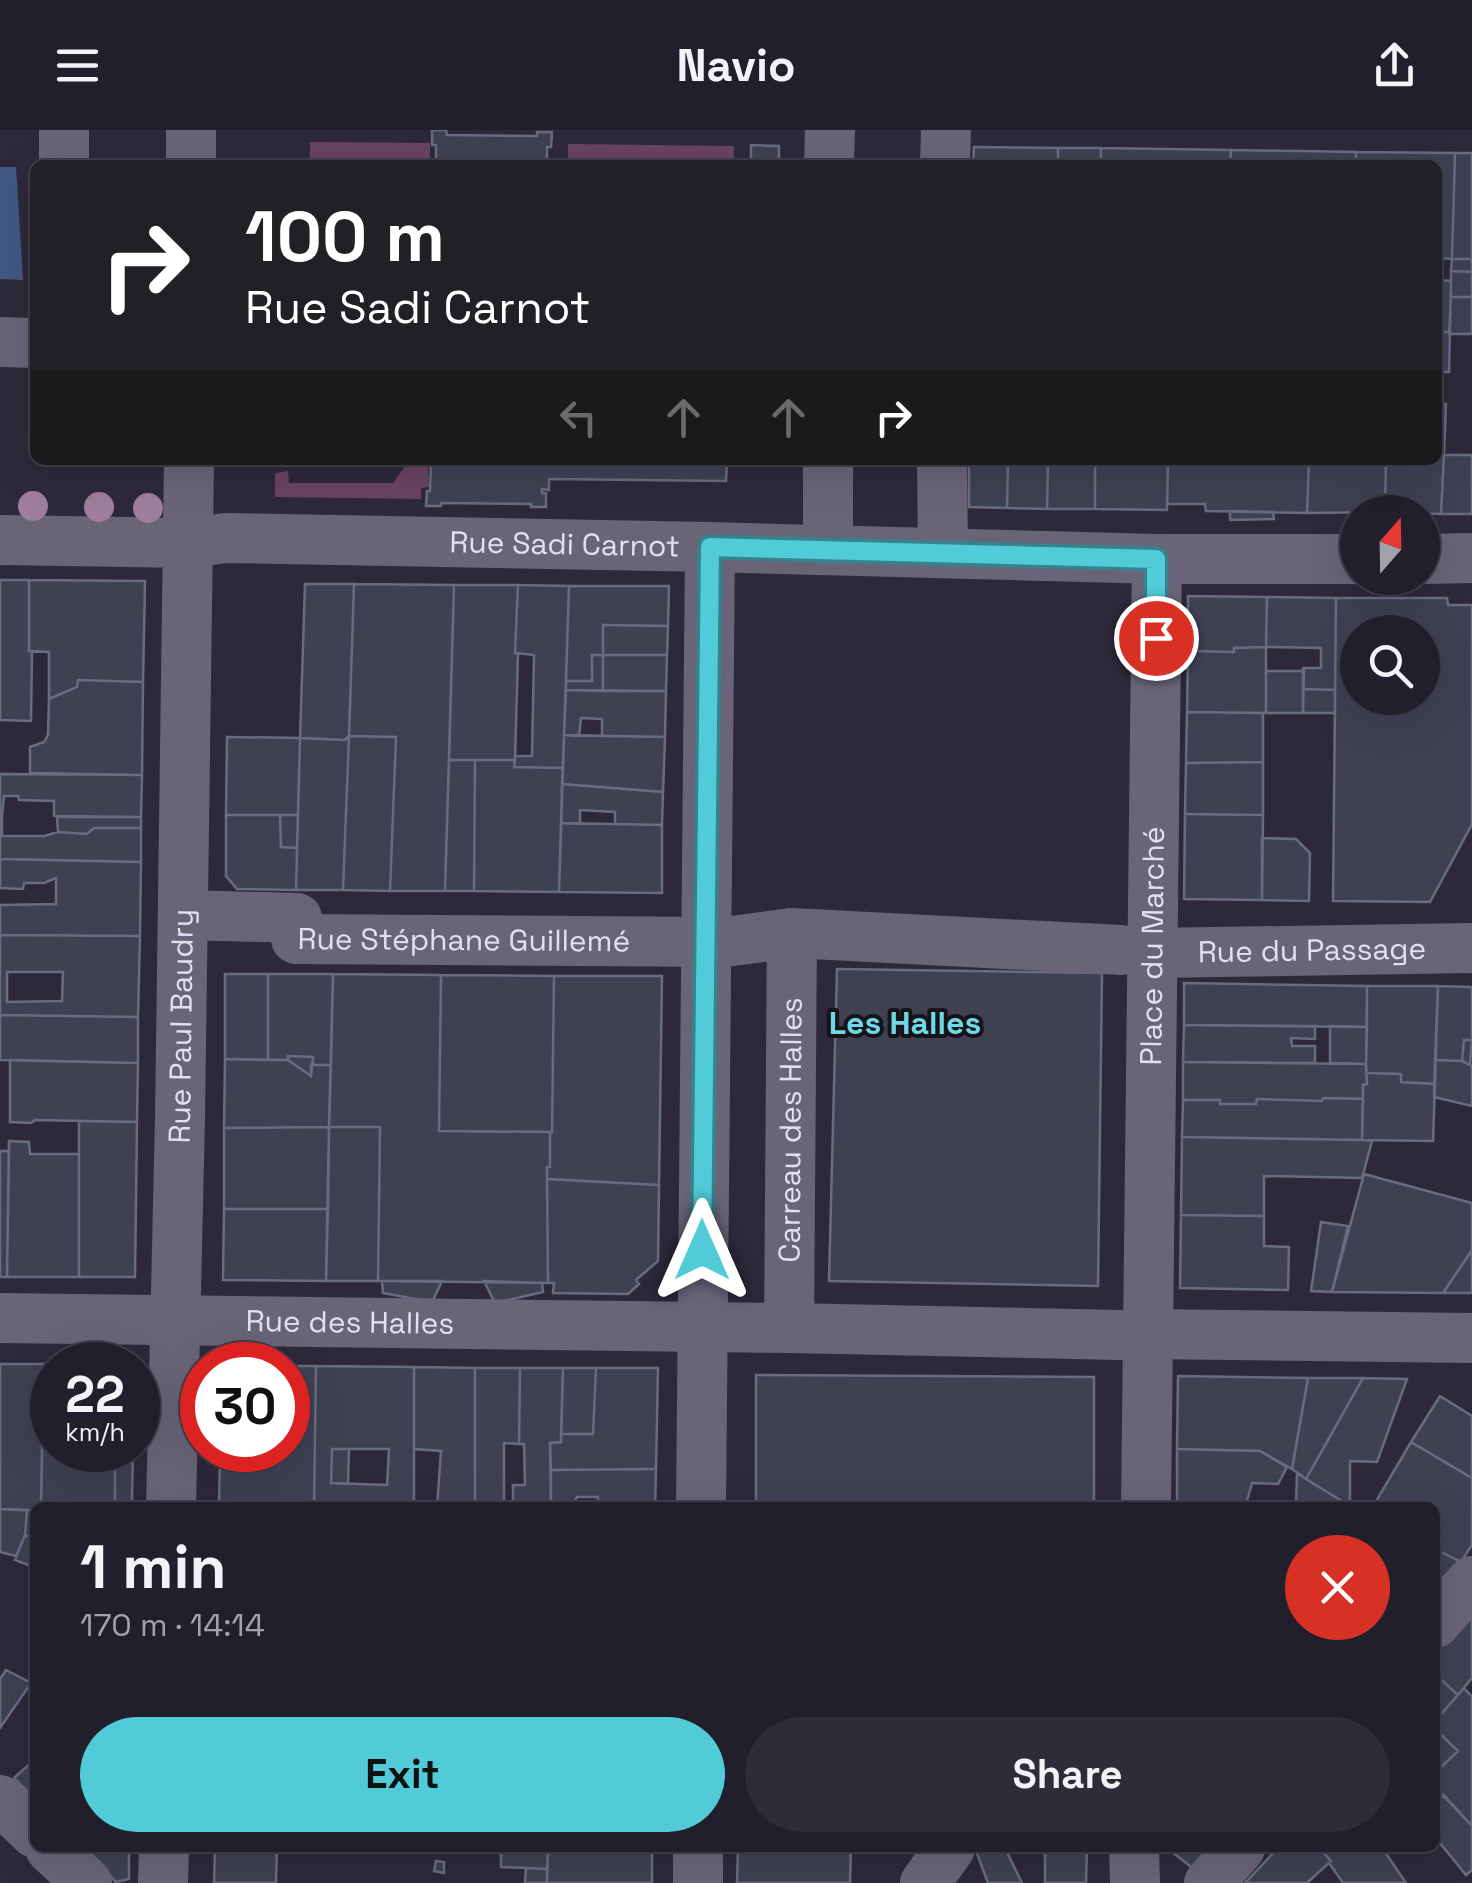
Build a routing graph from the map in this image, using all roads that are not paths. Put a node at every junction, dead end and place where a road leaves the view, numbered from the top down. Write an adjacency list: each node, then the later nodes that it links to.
1 (64, 130): 4 (street)
2 (191, 130): 5 (street)
3 (830, 130): 6 (street)
4 (64, 160)
5 (190, 160)
6 (830, 160)
7 (0, 342): 8 (street)
8 (30, 343)
9 (190, 465): 13 (street, Rue Paul Baudry)
10 (828, 465): 15 (street)
11 (942, 465): 16 (street)
12 (0, 540): 13 (street, Rue Sadi Carnot)
13 (190, 542): 14 (street, Rue Sadi Carnot); 21 (street, Rue Paul Baudry)
14 (710, 547): 15 (street, Rue Sadi Carnot); 23 (street)
15 (828, 550): 16 (street, Rue Sadi Carnot)
16 (943, 553): 20 (street, Rue Sadi Carnot)
17 (1340, 558): 20 (street, Rue Sadi Carnot)
18 (1440, 558): 19 (street)
19 (1472, 558)
20 (1156, 559): 25 (street, Place du Marché)
21 (184, 916): 23 (street, Rue Stéphane Guillemé); 27 (street, Rue Paul Baudry)
22 (792, 934): 23 (street); 25 (street); 29 (street, Carreau des Halles)
23 (706, 941): 28 (street)
24 (1472, 948): 25 (street, Rue du Passage)
25 (1137, 952): 30 (street, Place du Marché)
26 (0, 1318): 27 (street, Rue des Halles)
27 (176, 1319): 28 (street, Rue des Halles); 32 (street, Rue Paul Baudry)
28 (702, 1328): 29 (street); 33 (street)
29 (789, 1328): 30 (street)
30 (1134, 1334): 31 (street); 34 (street, Place du Marché)
31 (1472, 1338)
32 (172, 1502)
33 (701, 1502)
34 (1146, 1502)
35 (1472, 1581): 36 (street)
36 (1440, 1618)
37 (0, 1800): 38 (street)
38 (30, 1829)
39 (54, 1852): 45 (street)
40 (164, 1852): 46 (street)
41 (698, 1852): 47 (street)
42 (947, 1852): 48 (street)
43 (1134, 1852): 49 (street)
44 (1236, 1852): 50 (street)
45 (87, 1883)
46 (163, 1883)
47 (698, 1883)
48 (925, 1883)
49 (1135, 1883)
50 (1209, 1883)

